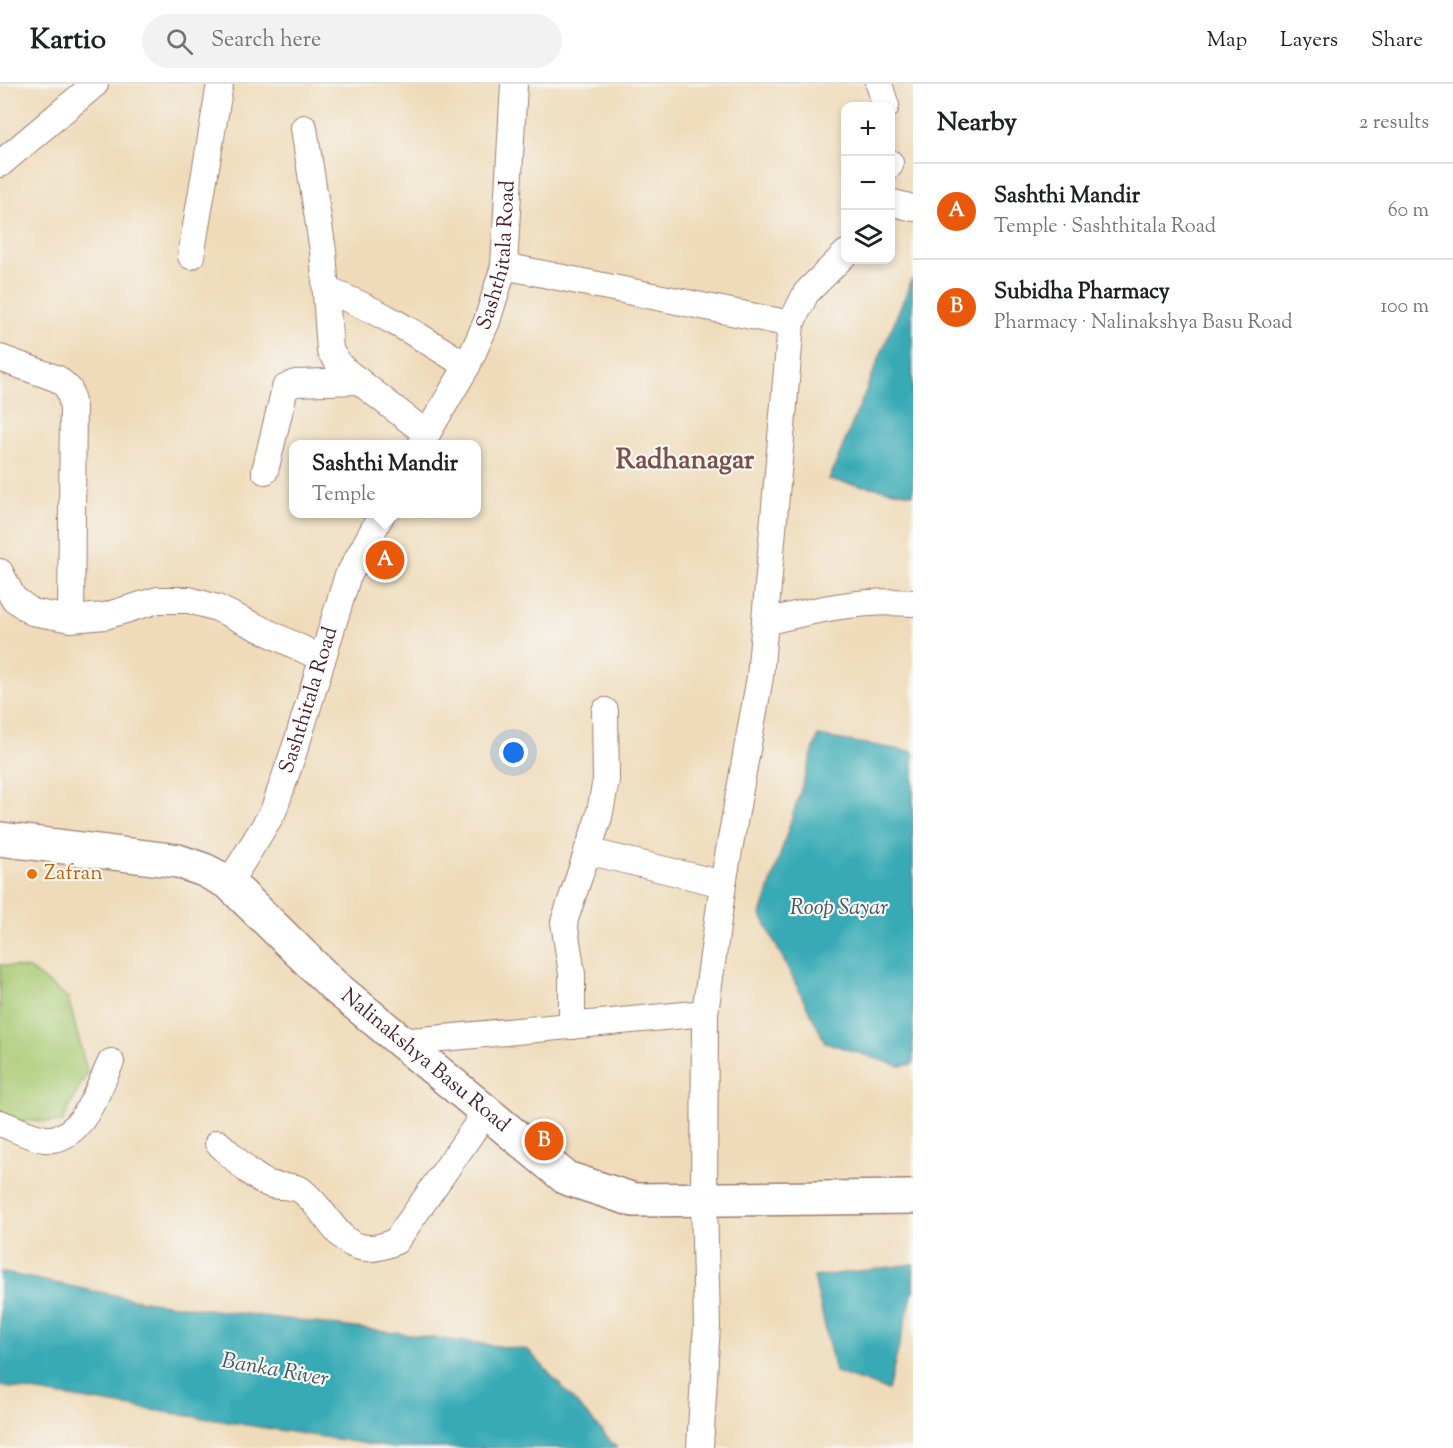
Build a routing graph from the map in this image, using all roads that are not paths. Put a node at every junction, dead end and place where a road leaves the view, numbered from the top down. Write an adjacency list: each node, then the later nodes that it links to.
1 (95, 84): 7 (street)
2 (220, 84): 10 (street)
3 (514, 84): 12 (street, Sashthitala Road)
4 (879, 84): 5 (street)
5 (884, 102)
6 (304, 128): 13 (street)
7 (0, 164)
8 (895, 203): 9 (street)
9 (913, 208)
10 (191, 256)
11 (841, 259): 14 (street)
12 (504, 266): 14 (street); 16 (street, Sashthitala Road)
13 (326, 290): 16 (street); 17 (street)
14 (790, 324): 24 (street)
15 (0, 358): 23 (street)
16 (467, 366): 18 (street, Sashthitala Road)
17 (359, 381): 18 (street); 19 (street)
18 (424, 439)
19 (265, 471)
20 (379, 518): 25 (street, Sashthitala Road)
21 (0, 572): 23 (street)
22 (913, 603): 24 (street)
23 (71, 619): 25 (street)
24 (765, 622): 30 (street)
25 (321, 658): 29 (street, Sashthitala Road)
26 (604, 711): 28 (street)
27 (0, 839): 29 (street, Nalinakshya Basu Road)
28 (587, 851): 30 (street); 32 (street)
29 (229, 883): 33 (street, Nalinakshya Basu Road)
30 (723, 884): 31 (street)
31 (705, 1013): 32 (street); 39 (street)
32 (572, 1026): 33 (street)
33 (401, 1042): 35 (street, Nalinakshya Basu Road)
34 (111, 1062): 36 (street)
35 (486, 1112): 37 (street); 39 (street, Nalinakshya Basu Road)
36 (0, 1123)
37 (218, 1143)
38 (913, 1197): 39 (street, Nalinakshya Basu Road)
39 (704, 1201): 40 (street)
40 (700, 1448)

